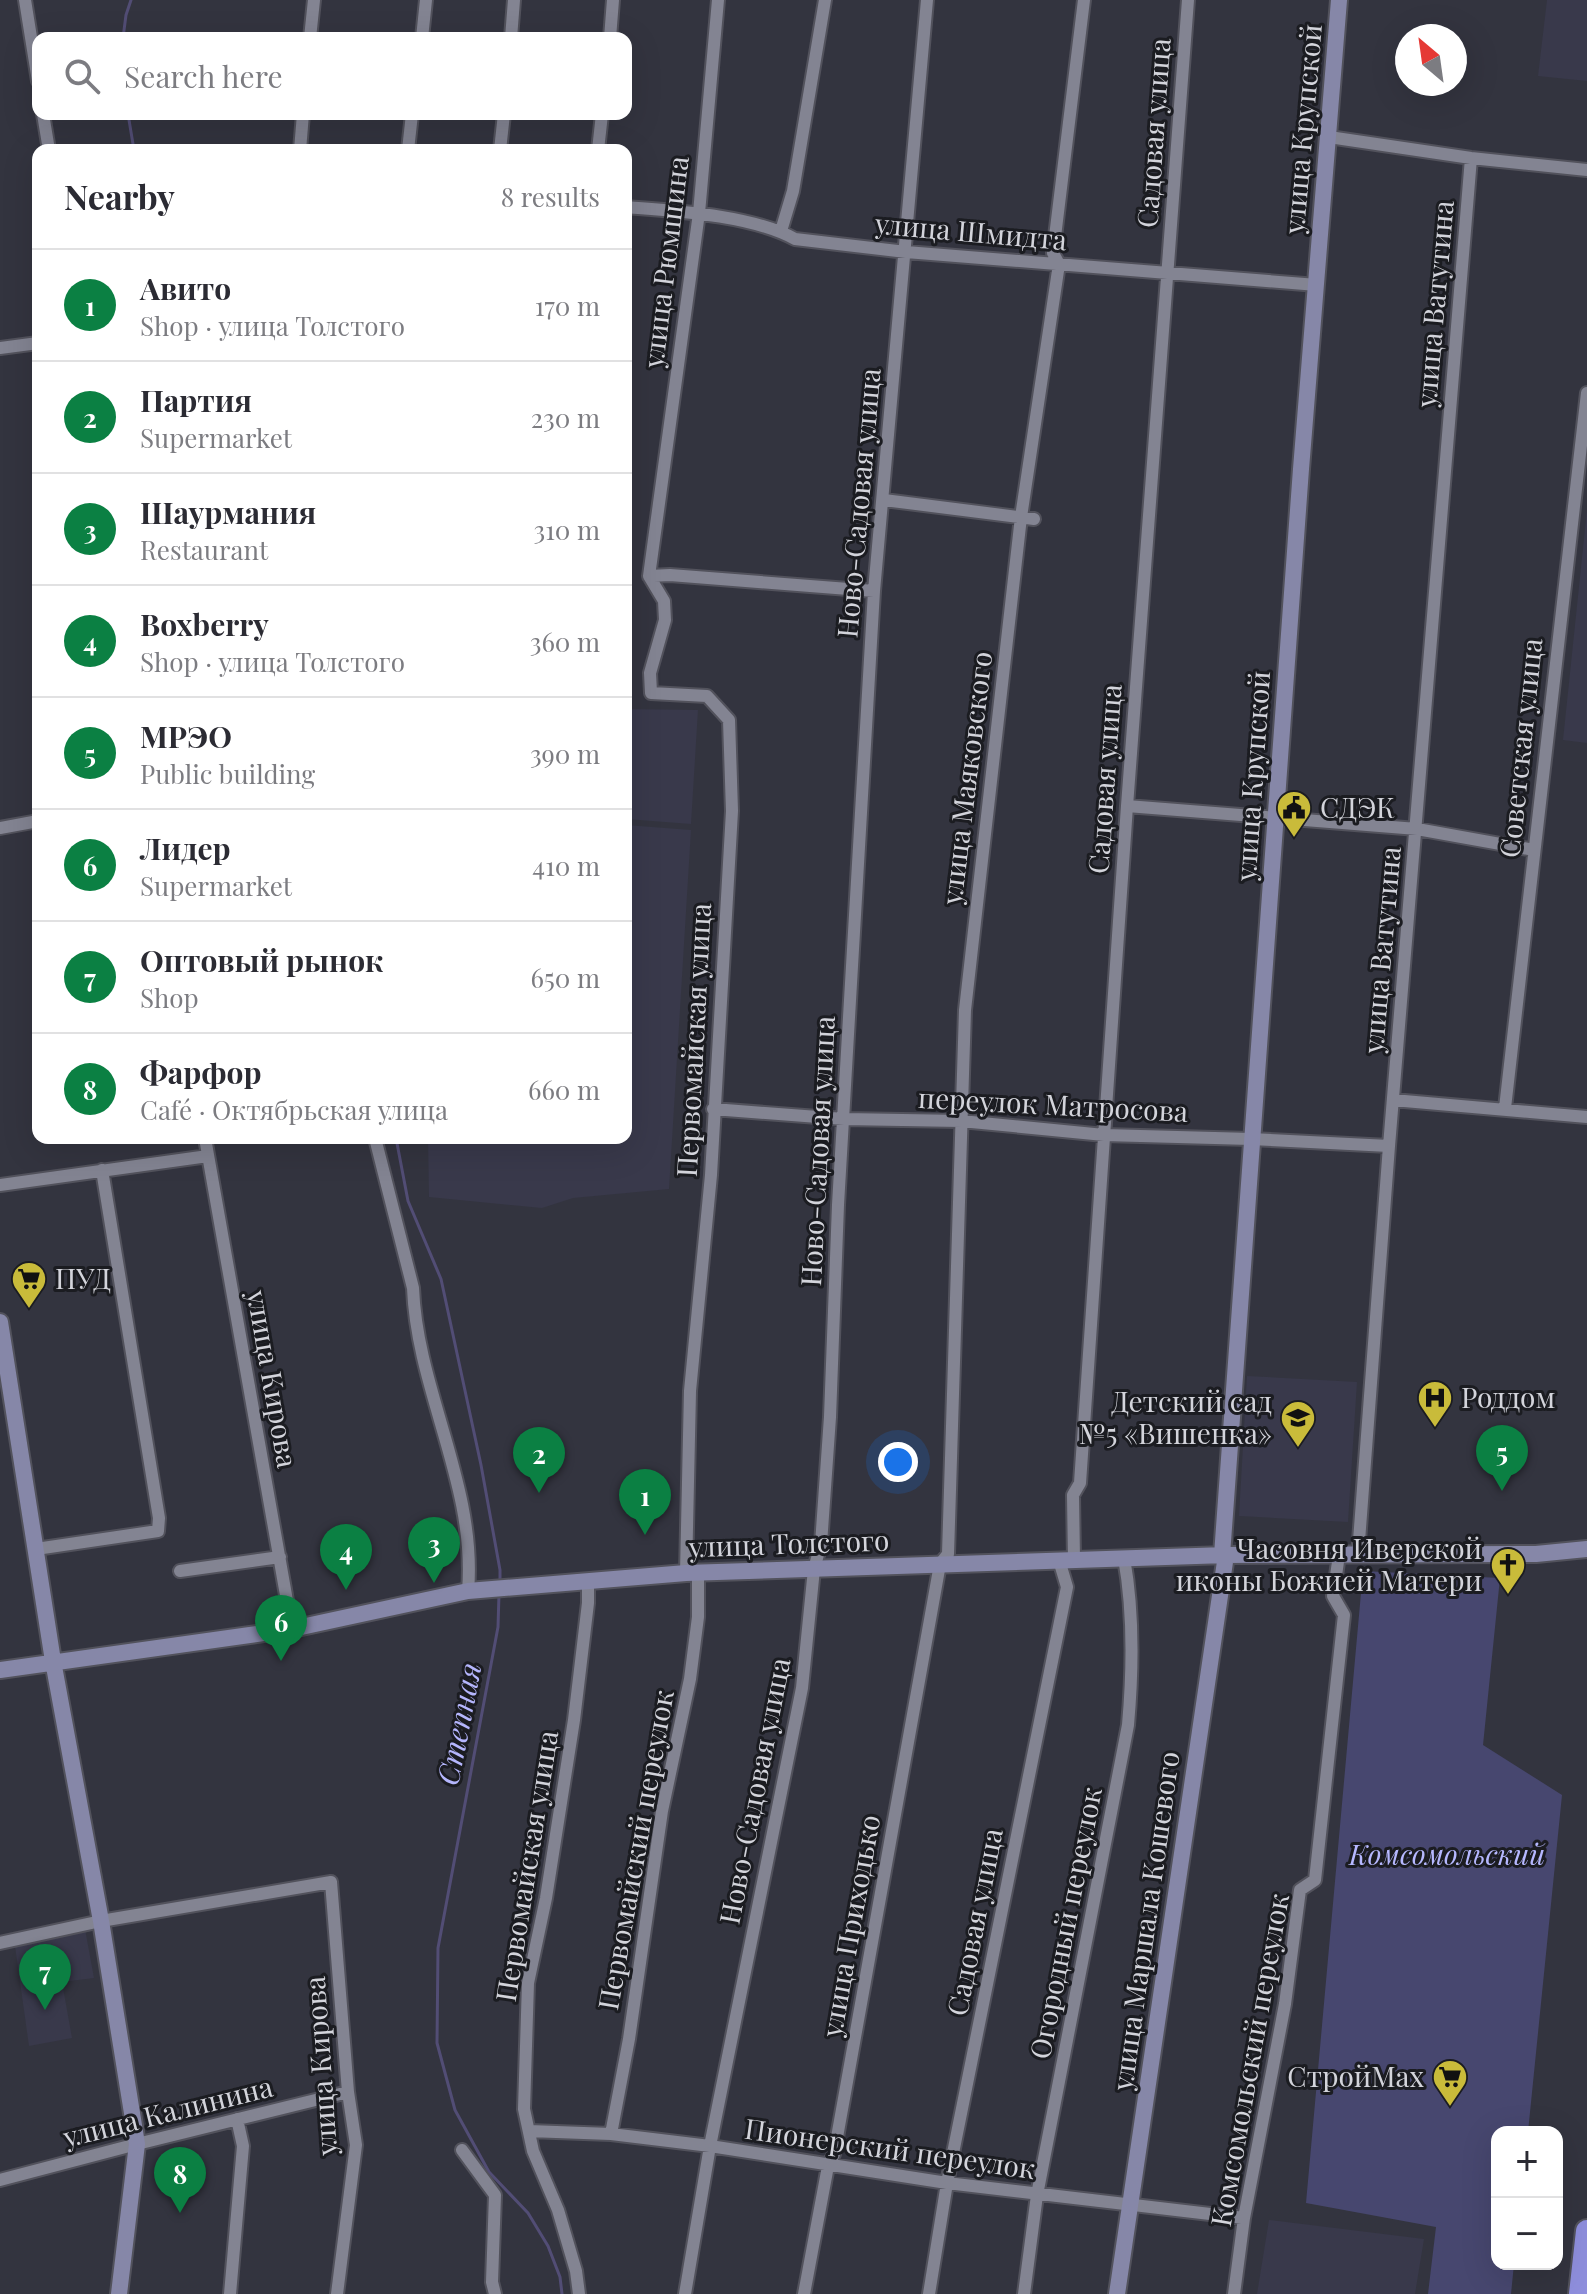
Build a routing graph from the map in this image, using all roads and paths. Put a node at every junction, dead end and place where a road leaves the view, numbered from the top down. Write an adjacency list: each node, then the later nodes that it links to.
1 (25, 0): 16 (street)
2 (314, 0): 12 (street)
3 (426, 0): 13 (street)
4 (514, 0): 14 (street)
5 (613, 0): 15 (street)
6 (718, 0): 31 (street, улица Рюмшина)
7 (825, 0): 32 (street)
8 (927, 0): 33 (street, Ново-Садовая улица)
9 (1084, 0): 34 (street, улица Маяковского)
10 (1188, 0): 35 (street, Садовая улица)
11 (1339, 0): 22 (main road, улица Крупской)
12 (311, 32)
13 (423, 32)
14 (511, 32)
15 (610, 32)
16 (32, 44)
17 (44, 120): 23 (street)
18 (302, 120): 24 (street)
19 (411, 120): 25 (street)
20 (503, 120): 26 (street)
21 (601, 120): 27 (street)
22 (1329, 137): 28 (street); 36 (main road, улица Крупской)
23 (48, 144)
24 (300, 144)
25 (409, 144)
26 (501, 144)
27 (599, 144)
28 (1471, 158): 29 (street); 48 (street, улица Ватутина)
29 (1587, 170)
30 (632, 207): 31 (street, улица Шмидта)
31 (699, 213): 32 (street, улица Шмидта); 42 (street, улица Рюмшина)
32 (781, 231): 33 (street, улица Шмидта)
33 (906, 252): 34 (street, улица Шмидта); 40 (street, Ново-Садовая улица)
34 (1059, 264): 35 (street, улица Шмидта); 41 (street, улица Маяковского)
35 (1167, 275): 36 (street, улица Шмидта); 44 (street, Садовая улица)
36 (1317, 285): 45 (main road, улица Крупской)
37 (32, 344): 38 (street)
38 (0, 348)
39 (1587, 393): 49 (street, Советская улица)
40 (884, 500): 41 (street); 43 (street, Ново-Садовая улица)
41 (1028, 518): 55 (street, улица Маяковского)
42 (649, 576): 43 (street); 52 (street, Первомайская улица)
43 (874, 591): 54 (street, Ново-Садовая улица)
44 (1127, 806): 45 (street); 56 (street, Садовая улица)
45 (1276, 820): 48 (street); 57 (main road, улица Крупской)
46 (32, 822): 47 (street)
47 (0, 828)
48 (1417, 829): 49 (street); 50 (street, улица Ватутина)
49 (1534, 850): 51 (street, Советская улица)
50 (1393, 1100): 51 (street); 60 (street, улица Ватутина)
51 (1505, 1108): 53 (street)
52 (713, 1109): 54 (street, переулок Матросова); 76 (street, Первомайская улица)
53 (1587, 1117)
54 (844, 1119): 55 (street, переулок Матросова); 74 (street, Ново-Садовая улица)
55 (961, 1121): 56 (street, переулок Матросова); 73 (street, улица Маяковского)
56 (1104, 1135): 57 (street, переулок Матросова); 72 (street, Садовая улица)
57 (1251, 1139): 60 (street, переулок Матросова); 68 (main road, улица Крупской)
58 (206, 1144): 61 (street, улица Кирова)
59 (377, 1144): 78 (street)
60 (1389, 1146): 67 (street, улица Ватутина)
61 (208, 1156): 62 (street); 70 (street, улица Кирова)
62 (102, 1170): 63 (street); 65 (street)
63 (0, 1185)
64 (0, 1322): 65 (main road)
65 (36, 1549): 80 (main road)
66 (1587, 1549): 67 (main road, улица Толстого)
67 (1358, 1554): 69 (main road, улица Толстого)
68 (1224, 1555): 69 (main road, улица Толстого); 71 (main road, улица Толстого); 95 (main road, улица Маршала Кошевого)
69 (1339, 1555): 96 (street, Комсомольский переулок)
70 (280, 1557): 75 (street); 79 (street, улица Кирова)
71 (1124, 1558): 72 (main road, улица Толстого); 94 (street, Огородный переулок)
72 (1067, 1560): 73 (main road, улица Толстого); 93 (street, Садовая улица)
73 (940, 1564): 74 (main road, улица Толстого); 91 (street, улица Приходько)
74 (814, 1569): 76 (main road, улица Толстого); 89 (street, Ново-Садовая улица)
75 (180, 1571)
76 (692, 1573): 77 (main road, улица Толстого); 87 (street, Первомайский переулок)
77 (588, 1581): 78 (main road, улица Толстого); 86 (street, Первомайская улица)
78 (472, 1591): 79 (main road, улица Толстого)
79 (292, 1629): 80 (main road, улица Толстого)
80 (53, 1661): 81 (main road, улица Толстого); 82 (main road)
81 (0, 1670)
82 (101, 1921): 83 (street); 84 (street, улица Кирова); 88 (main road)
83 (0, 1943)
84 (348, 2092): 85 (street, улица Калинина); 100 (street, улица Кирова)
85 (237, 2119): 88 (street, улица Калинина); 99 (street)
86 (529, 2131): 87 (street, Пионерский переулок); 102 (street, Первомайская улица)
87 (611, 2134): 89 (street, Пионерский переулок)
88 (137, 2144): 92 (street, улица Калинина); 98 (main road)
89 (710, 2146): 91 (street, Пионерский переулок); 103 (street, Ново-Садовая улица)
90 (462, 2150): 101 (street)
91 (828, 2166): 93 (street, Пионерский переулок); 104 (street, улица Приходько)
92 (0, 2180)
93 (947, 2183): 94 (street, Пионерский переулок); 105 (street, Садовая улица)
94 (1037, 2195): 95 (street, Пионерский переулок); 106 (street, Огородный переулок)
95 (1131, 2205): 96 (street, Пионерский переулок); 107 (main road, улица Маршала Кошевого)
96 (1244, 2218): 108 (street, Комсомольский переулок)
97 (1587, 2231): 109 (highway)
98 (119, 2294)
99 (230, 2294)
100 (337, 2294)
101 (495, 2294)
102 (579, 2294)
103 (685, 2294)
104 (804, 2294)
105 (929, 2294)
106 (1024, 2294)
107 (1117, 2294)
108 (1234, 2294)
109 (1580, 2294)

